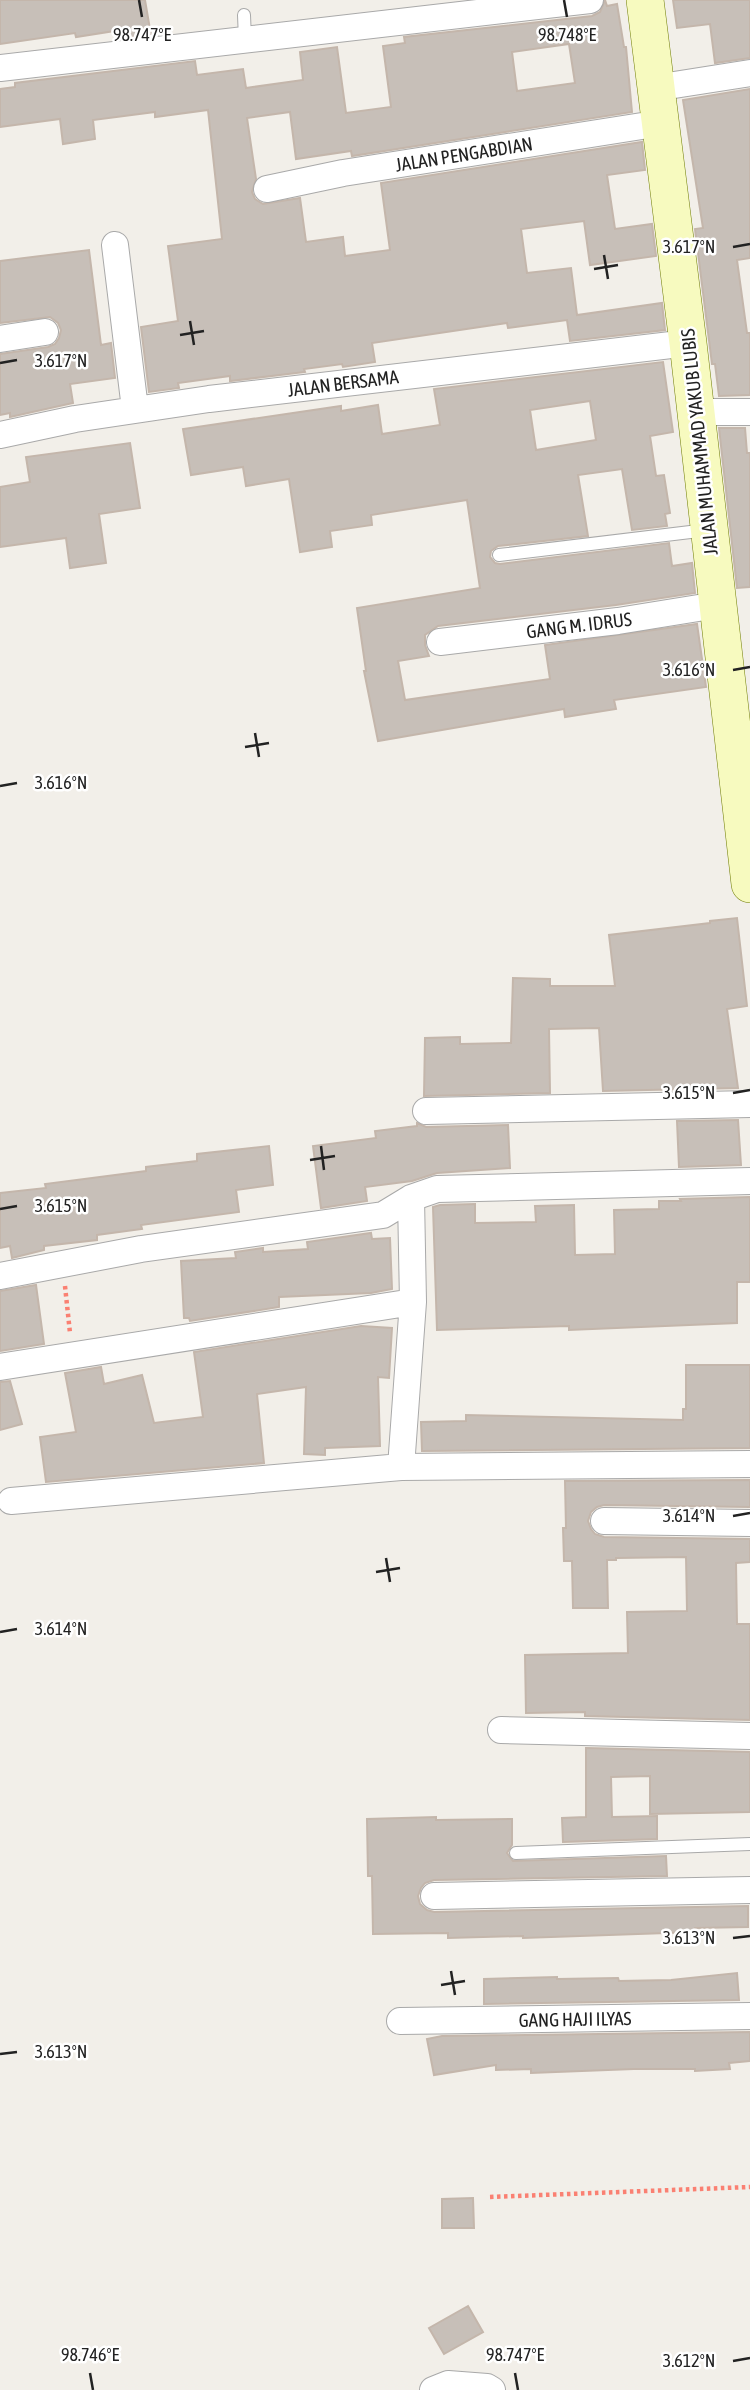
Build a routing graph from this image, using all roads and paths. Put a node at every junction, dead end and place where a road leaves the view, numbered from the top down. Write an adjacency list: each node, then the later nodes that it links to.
1 (590, 0): 3 (street)
2 (645, 0): 5 (main road, JALAN MUHAMMAD YAKUB LUBIS)
3 (0, 68)
4 (750, 73): 5 (street)
5 (655, 88): 6 (main road, JALAN MUHAMMAD YAKUB LUBIS)
6 (661, 123): 7 (street, JALAN PENGABDIAN); 11 (main road, JALAN MUHAMMAD YAKUB LUBIS)
7 (267, 189)
8 (116, 245): 12 (street)
9 (45, 332): 10 (street)
10 (0, 339)
11 (688, 343): 12 (street, JALAN BERSAMA); 13 (main road, JALAN MUHAMMAD YAKUB LUBIS)
12 (135, 410): 15 (street, JALAN BERSAMA)
13 (696, 412): 14 (street); 16 (main road, JALAN MUHAMMAD YAKUB LUBIS)
14 (750, 412)
15 (0, 435)
16 (708, 530): 17 (lane); 18 (main road, JALAN MUHAMMAD YAKUB LUBIS)
17 (499, 555)
18 (717, 605): 19 (street, GANG M. IDRUS); 20 (main road, JALAN MUHAMMAD YAKUB LUBIS)
19 (440, 642)
20 (750, 884)
21 (750, 1104): 22 (street)
22 (426, 1111)
23 (750, 1181): 24 (street)
24 (411, 1198): 25 (street); 27 (street)
25 (62, 1265): 26 (street); 28 (path)
26 (0, 1276)
27 (413, 1302): 28 (street); 31 (street)
28 (73, 1355): 29 (street)
29 (0, 1367)
30 (750, 1464): 31 (street)
31 (401, 1467): 32 (street)
32 (11, 1501)
33 (604, 1521): 34 (street)
34 (750, 1523)
35 (502, 1730): 36 (street)
36 (750, 1736)
37 (750, 1844): 38 (lane)
38 (516, 1853)
39 (750, 1889): 40 (street)
40 (435, 1896)
41 (750, 2016): 42 (street, GANG HAJI ILYAS)
42 (400, 2021)
43 (750, 2187): 44 (path)
44 (490, 2197)
45 (433, 2390): 46 (street)
46 (492, 2390)

